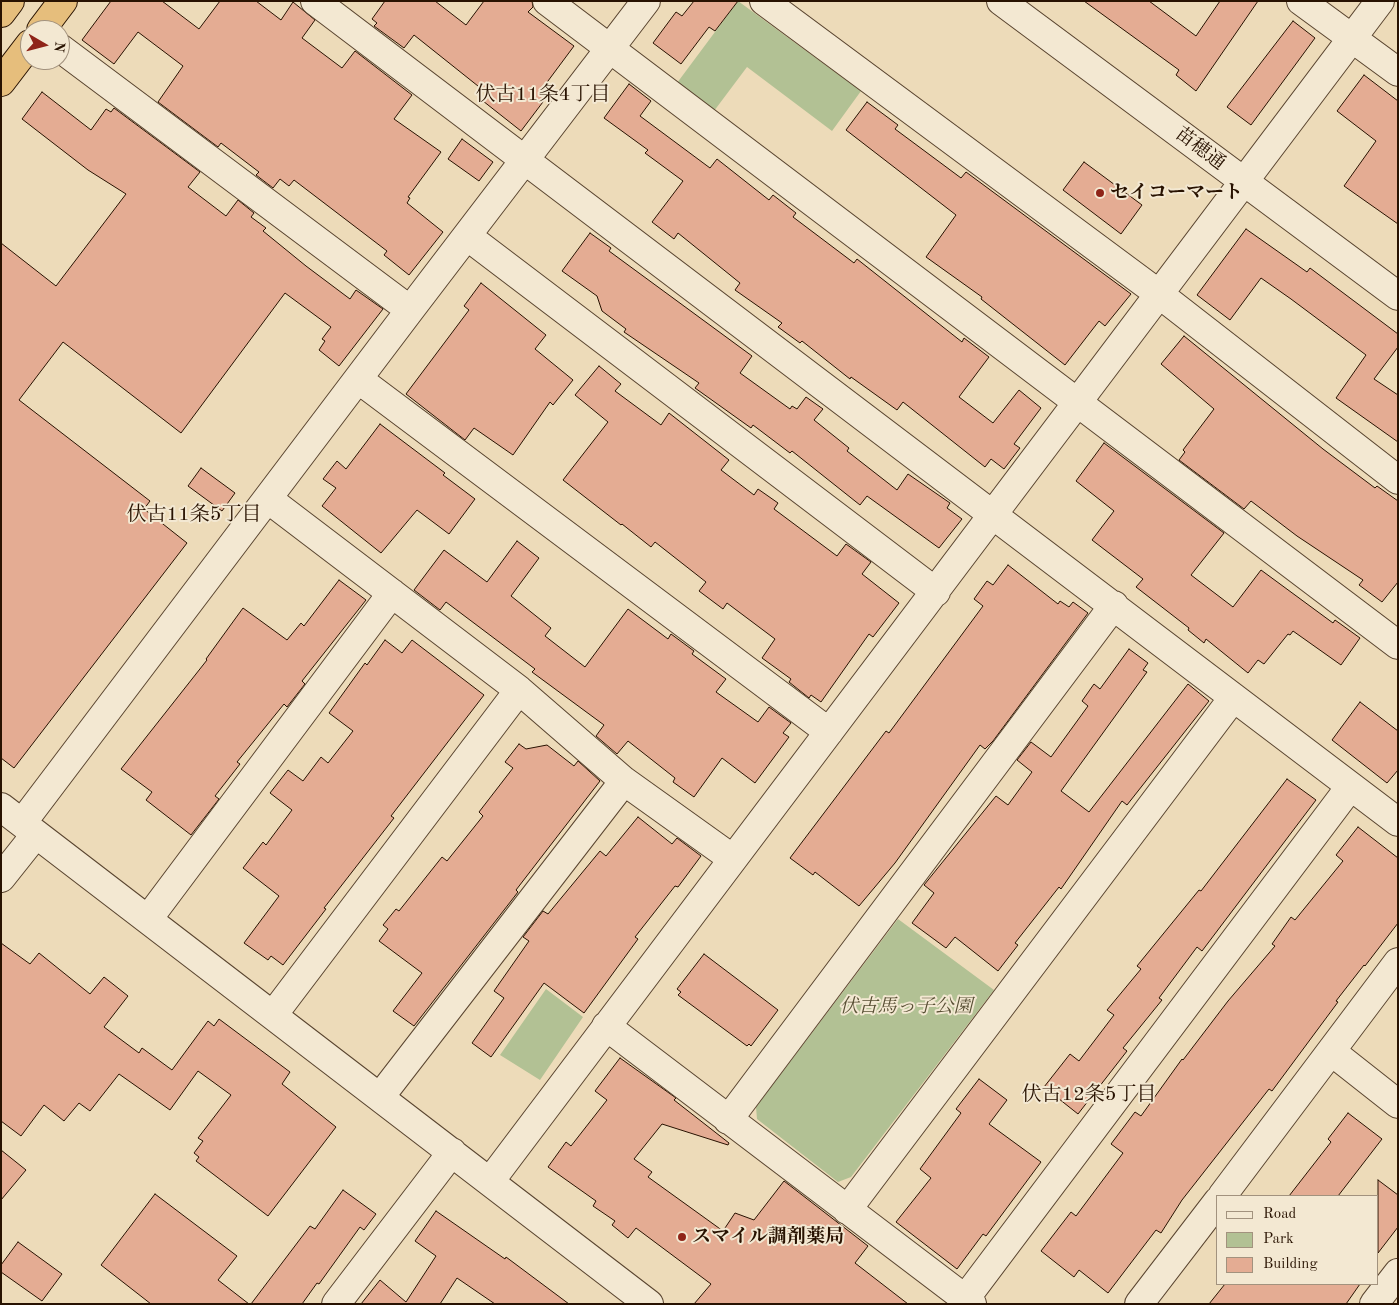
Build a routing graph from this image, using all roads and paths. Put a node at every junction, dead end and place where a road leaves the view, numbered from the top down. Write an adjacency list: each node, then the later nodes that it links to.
1 (10, 1): 10 (highway)
2 (62, 1): 11 (highway)
3 (315, 1): 18 (street)
4 (547, 1): 13 (street)
5 (646, 1): 13 (street)
6 (764, 1): 21 (street)
7 (1001, 1): 19 (street, 苗穂通)
8 (1301, 1): 12 (street)
9 (1380, 1): 12 (street)
10 (1, 13)
11 (48, 20)
12 (1352, 38): 16 (street); 19 (street)
13 (610, 49): 18 (street); 25 (street)
14 (70, 55): 23 (street)
15 (20, 57): 17 (highway)
16 (1398, 72)
17 (1, 82)
18 (524, 162): 20 (street); 28 (street)
19 (1244, 182): 21 (street); 22 (street, 苗穂通)
20 (467, 236): 23 (street); 29 (street)
21 (1159, 294): 25 (street); 26 (street)
22 (1398, 296)
23 (410, 310): 24 (street)
24 (358, 379): 27 (street); 35 (street)
25 (1078, 403): 28 (street); 32 (street)
26 (1398, 480)
27 (268, 499): 30 (street); 38 (street)
28 (993, 516): 29 (street); 31 (street)
29 (936, 592): 35 (street)
30 (392, 593): 33 (street); 42 (street)
31 (1114, 605): 34 (street); 49 (street)
32 (1398, 645)
33 (519, 690): 36 (street); 44 (street)
34 (1233, 698): 37 (street); 54 (street)
35 (829, 732): 40 (street)
36 (624, 780): 40 (street); 47 (street)
37 (1350, 788): 39 (street); 56 (street)
38 (20, 821): 41 (street); 42 (street)
39 (1398, 822)
40 (733, 859): 45 (street)
41 (1, 878)
42 (148, 919): 44 (street)
43 (1398, 962): 46 (street)
44 (273, 1015): 47 (street)
45 (606, 1026): 49 (street); 51 (street)
46 (1332, 1052): 48 (street); 52 (street)
47 (380, 1097): 50 (street)
48 (1398, 1104)
49 (728, 1120): 54 (street)
50 (452, 1152): 51 (street); 57 (street)
51 (491, 1180): 58 (street)
52 (1223, 1195)
53 (1216, 1204): 59 (street)
54 (847, 1210): 56 (street)
55 (1398, 1273): 60 (street)
56 (968, 1301)
57 (336, 1304)
58 (649, 1304)
59 (1139, 1304)
60 (1374, 1304)

